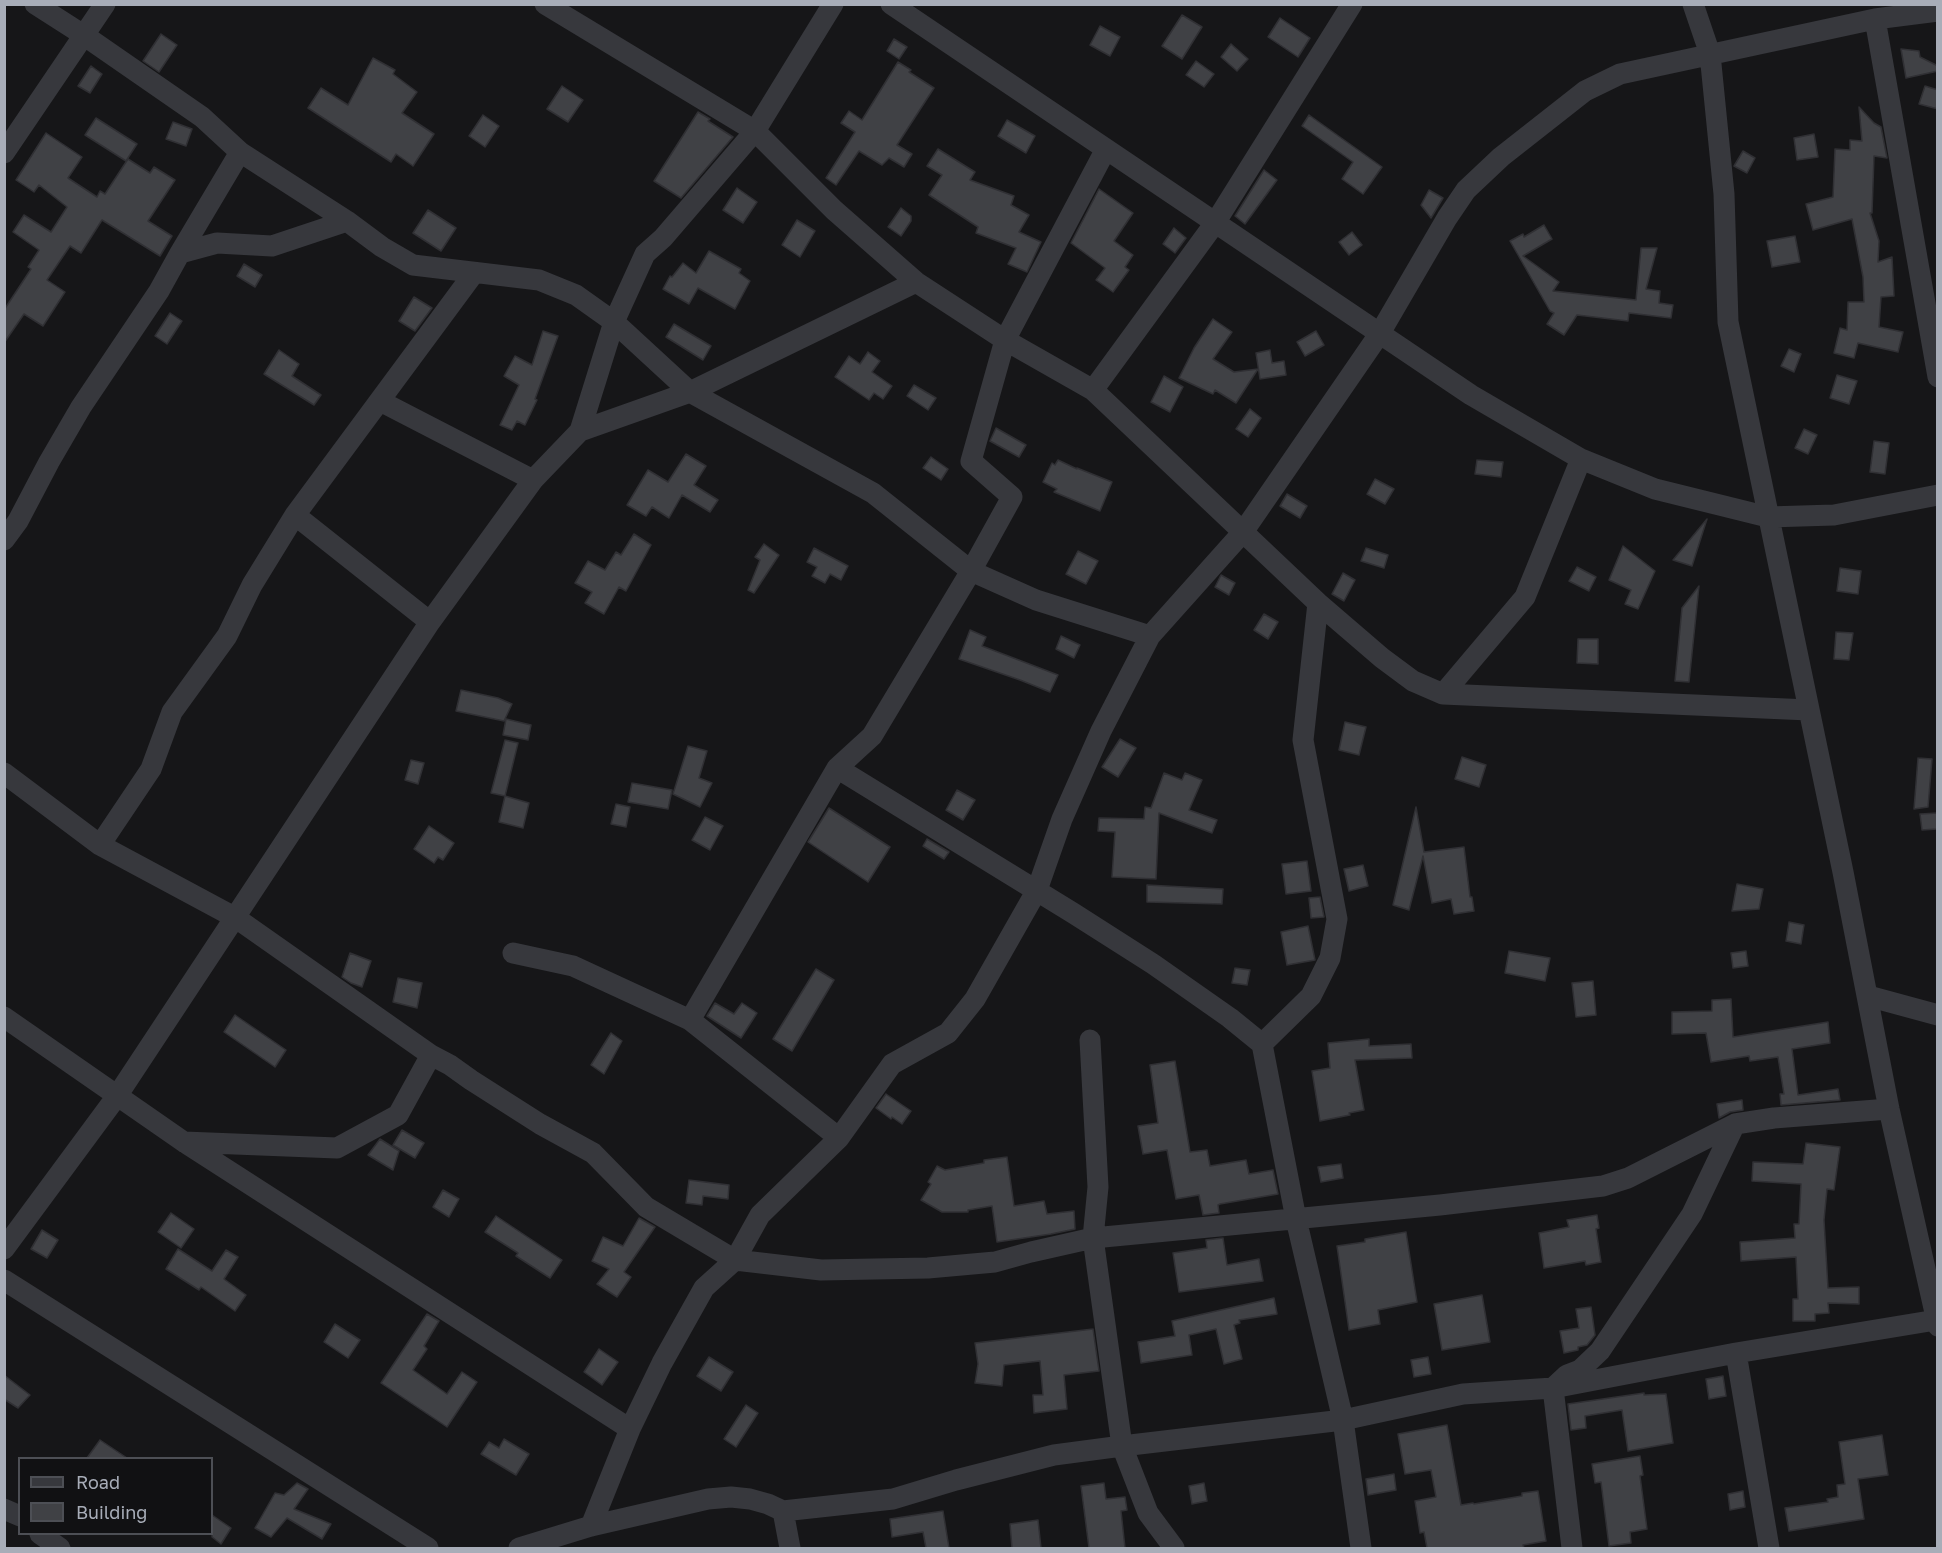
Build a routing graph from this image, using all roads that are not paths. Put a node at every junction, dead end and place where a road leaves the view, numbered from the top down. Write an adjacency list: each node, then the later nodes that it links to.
1 (35, 4): 10 (street)
2 (105, 4): 10 (street)
3 (545, 4): 12 (street)
4 (833, 4): 12 (street)
5 (891, 4): 13 (street)
6 (1352, 4): 17 (street)
7 (1693, 4): 11 (street)
8 (1938, 11): 9 (street)
9 (1875, 20): 11 (street); 24 (street)
10 (85, 36): 14 (street); 15 (street)
11 (1710, 54): 22 (street); 33 (street)
12 (755, 131): 20 (street); 21 (street)
13 (1106, 149): 17 (street); 23 (street)
14 (240, 152): 16 (street); 18 (street)
15 (4, 153)
16 (347, 221): 18 (street); 19 (street)
17 (1215, 222): 22 (street); 25 (street)
18 (180, 253): 35 (street)
19 (474, 273): 21 (street); 27 (street)
20 (916, 282): 23 (street); 26 (street)
21 (614, 322): 26 (street); 28 (street)
22 (1380, 333): 29 (street); 34 (street)
23 (1005, 340): 25 (street); 36 (street)
24 (1938, 377)
25 (1093, 390): 34 (street)
26 (690, 392): 28 (street); 36 (street)
27 (380, 401): 30 (street); 32 (street)
28 (580, 431): 30 (street)
29 (1581, 459): 33 (street); 40 (street)
30 (533, 480): 38 (street)
31 (1938, 495): 33 (street)
32 (295, 515): 38 (street); 44 (street)
33 (1768, 517): 41 (street)
34 (1243, 532): 37 (street); 39 (street)
35 (4, 540)
36 (971, 571): 39 (street); 42 (street)
37 (1318, 603): 40 (street); 53 (street)
38 (430, 622): 46 (street)
39 (1150, 636): 45 (street)
40 (1443, 694): 41 (street)
41 (1809, 710): 48 (street)
42 (837, 768): 45 (street); 51 (street)
43 (4, 773): 44 (street)
44 (100, 845): 46 (street)
45 (1037, 890): 53 (street); 58 (street)
46 (236, 918): 54 (street); 55 (street)
47 (513, 952): 51 (street)
48 (1868, 996): 49 (street); 56 (street)
49 (1938, 1015)
50 (4, 1017): 55 (street)
51 (690, 1020): 58 (street)
52 (1090, 1040): 61 (street)
53 (1262, 1044): 60 (street)
54 (431, 1055): 59 (street); 63 (street)
55 (117, 1096): 59 (street); 62 (street)
56 (1889, 1109): 57 (street); 65 (street)
57 (1735, 1124): 60 (street); 67 (street)
58 (839, 1138): 63 (street)
59 (184, 1142): 69 (street)
60 (1296, 1220): 61 (street); 68 (street)
61 (1093, 1238): 63 (street); 70 (street)
62 (4, 1249)
63 (735, 1260): 69 (street)
64 (4, 1280): 75 (street)
65 (1937, 1323): 66 (street)
66 (1736, 1353): 67 (street); 81 (street)
67 (1553, 1388): 68 (street); 80 (street)
68 (1343, 1420): 70 (street); 79 (street)
69 (630, 1429): 74 (street)
70 (1122, 1446): 72 (street); 78 (street)
71 (4, 1509): 73 (street)
72 (783, 1511): 74 (street); 77 (street)
73 (18, 1515)
74 (591, 1526): 76 (street)
75 (428, 1548)
76 (519, 1548)
77 (790, 1548)
78 (1174, 1548)
79 (1361, 1548)
80 (1572, 1548)
81 (1770, 1548)

